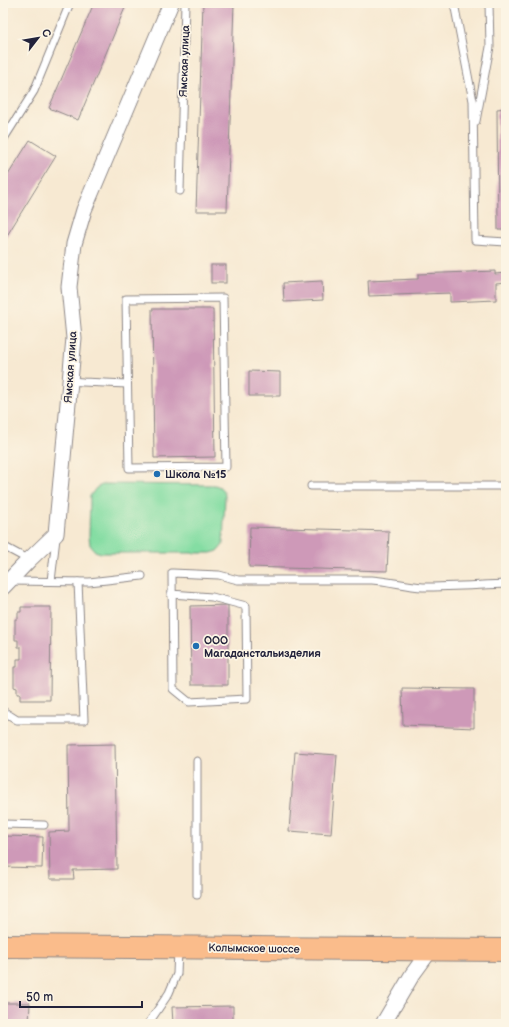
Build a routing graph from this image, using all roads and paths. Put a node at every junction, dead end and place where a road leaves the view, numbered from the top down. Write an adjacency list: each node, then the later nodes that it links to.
1 (70, 3): 7 (lane)
2 (172, 3): 10 (street, Ямская улица)
3 (185, 3): 8 (lane, Ямская улица)
4 (454, 3): 6 (lane)
5 (489, 3): 6 (lane)
6 (473, 137): 9 (lane)
7 (3, 140)
8 (180, 191)
9 (506, 242)
10 (70, 381): 11 (lane); 14 (street, Ямская улица)
11 (127, 384): 11 (lane)
12 (311, 486): 13 (lane)
13 (506, 486)
14 (56, 534): 16 (street); 18 (lane, Ямская улица)
15 (3, 546): 16 (lane)
16 (29, 560): 20 (street)
17 (142, 576): 19 (lane)
18 (51, 582): 19 (lane); 20 (lane)
19 (78, 582): 23 (lane)
20 (6, 584)
21 (506, 584): 22 (lane)
22 (171, 594): 22 (lane)
23 (3, 712)
24 (197, 761): 27 (lane)
25 (3, 824): 26 (lane)
26 (44, 825)
27 (197, 895)
28 (3, 946): 29 (highway, Колымское шоссе)
29 (178, 948): 30 (highway, Колымское шоссе); 32 (lane)
30 (431, 949): 31 (highway, Колымское шоссе); 33 (street)
31 (506, 950)
32 (148, 1024)
33 (384, 1024)

